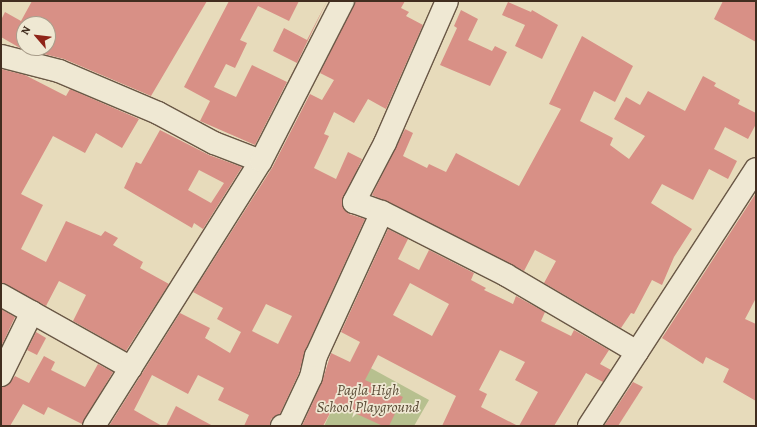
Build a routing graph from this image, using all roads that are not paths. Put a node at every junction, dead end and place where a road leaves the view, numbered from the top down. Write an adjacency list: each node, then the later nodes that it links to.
1 (343, 1): 4 (street)
2 (447, 1): 6 (street)
3 (1, 56): 4 (street)
4 (261, 161): 10 (street)
5 (756, 169): 9 (street)
6 (382, 212): 9 (street); 13 (street)
7 (1, 295): 8 (street)
8 (32, 312): 10 (street); 11 (street)
9 (637, 352): 14 (street)
10 (131, 368): 12 (street)
11 (1, 375)
12 (94, 426)
13 (282, 426)
14 (589, 426)

